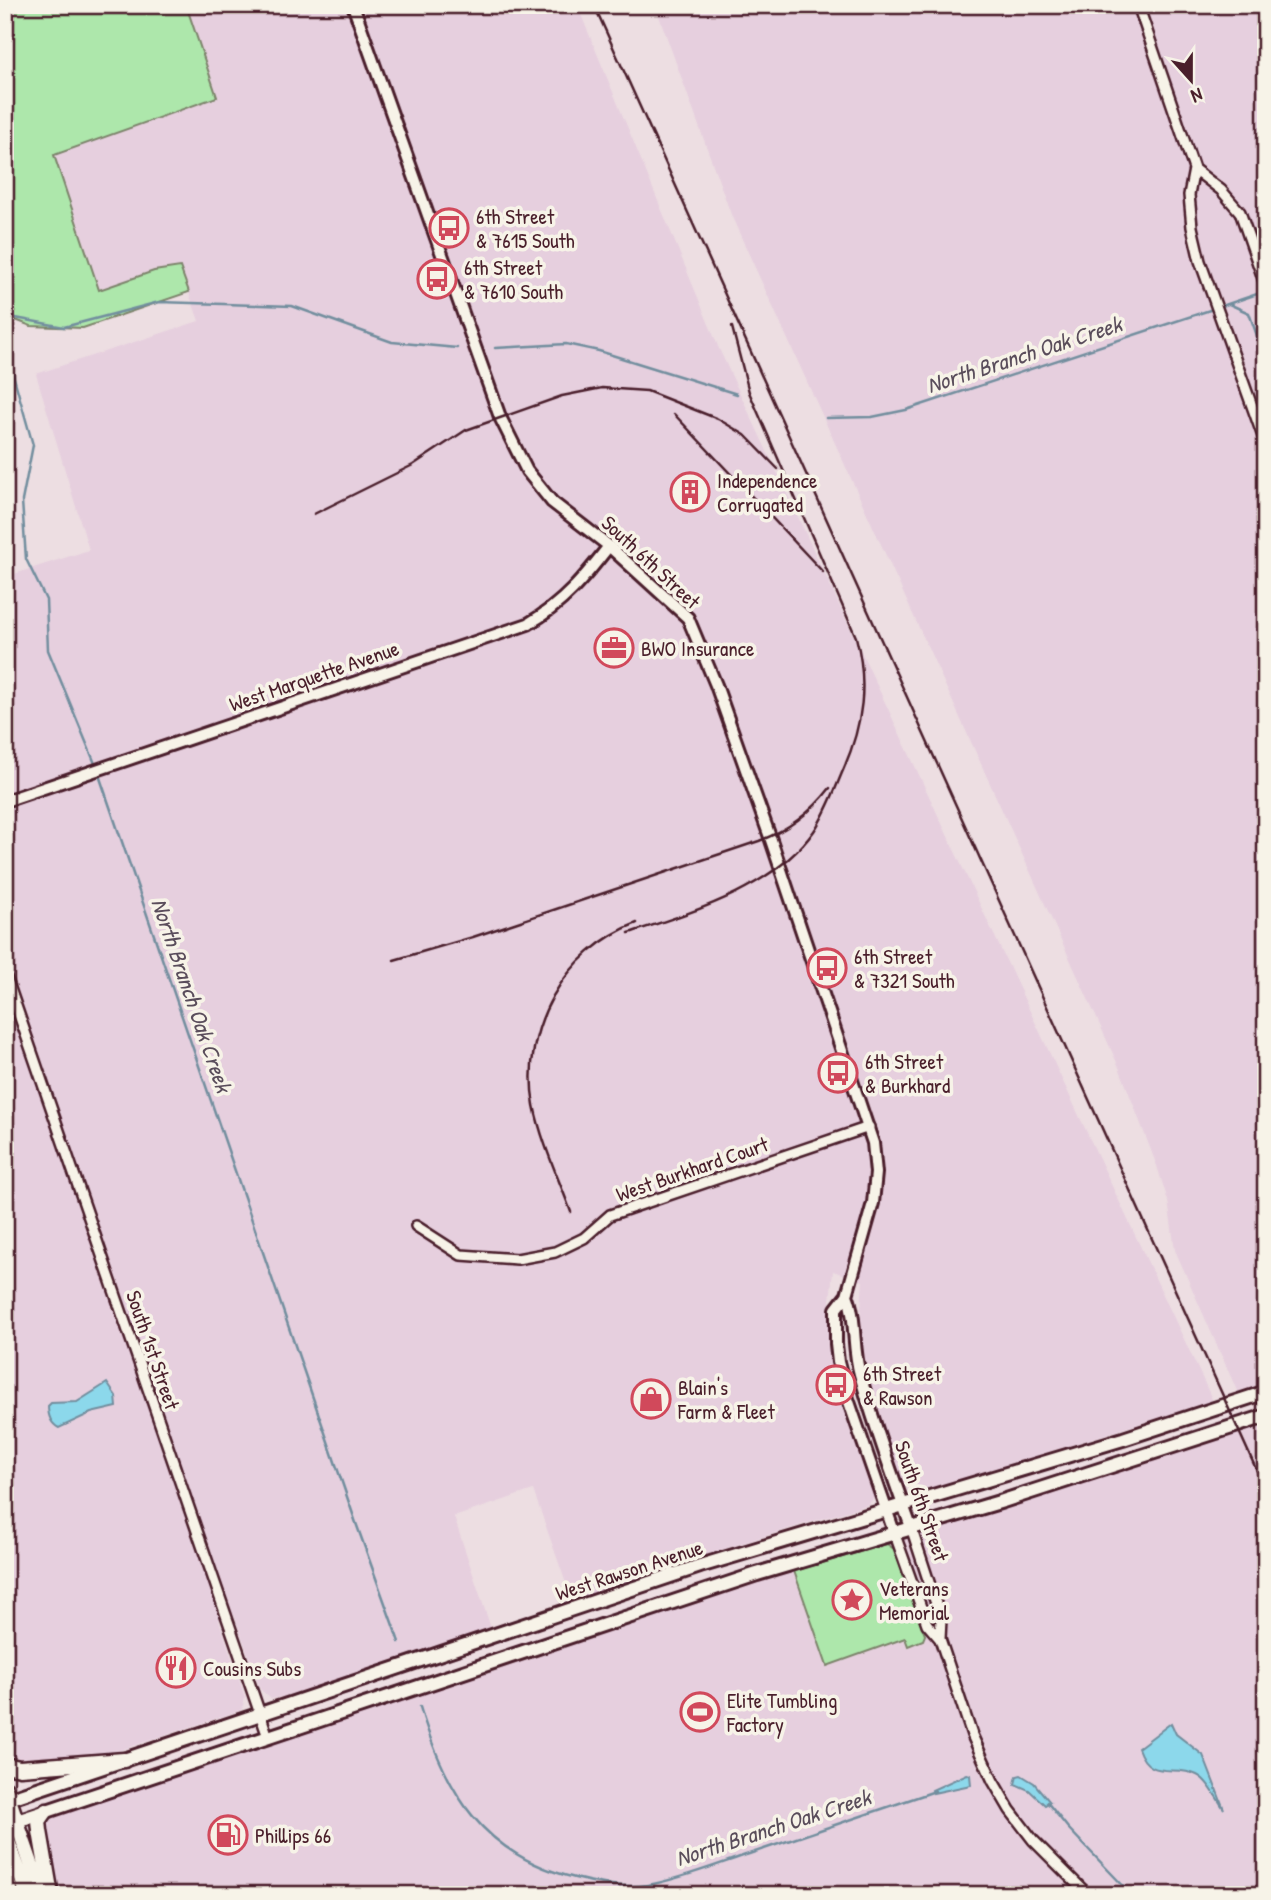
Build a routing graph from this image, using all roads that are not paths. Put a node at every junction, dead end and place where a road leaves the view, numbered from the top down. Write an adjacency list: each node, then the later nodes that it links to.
1 (353, 5): 6 (street, South 6th Street)
2 (1138, 5): 3 (street)
3 (1194, 169): 4 (street); 5 (street)
4 (1266, 286)
5 (1266, 445)
6 (609, 546): 7 (street, West Marquette Avenue); 9 (street, South 6th Street)
7 (5, 800)
8 (5, 974): 21 (street, South 1st Street)
9 (869, 1127): 10 (street, West Burkhard Court); 11 (street, South 6th Street)
10 (416, 1226)
11 (847, 1294): 14 (street, South 6th Street); 15 (street, South 6th Street)
12 (1266, 1392): 14 (main road, West Rawson Avenue)
13 (1266, 1416): 16 (main road, West Rawson Avenue)
14 (903, 1503): 15 (main road, West Rawson Avenue); 16 (street, South 6th Street)
15 (886, 1508): 17 (street, South 6th Street); 18 (main road, West Rawson Avenue)
16 (911, 1527): 17 (main road, West Rawson Avenue); 19 (street, South 6th Street)
17 (894, 1532): 19 (street, South 6th Street); 20 (main road, West Rawson Avenue)
18 (542, 1619): 20 (main road); 21 (main road, West Rawson Avenue)
19 (940, 1639): 34 (street, South 6th Street)
20 (549, 1643): 22 (main road, West Rawson Avenue)
21 (260, 1713): 22 (street, South 1st Street); 23 (main road, West Rawson Avenue)
22 (268, 1737): 26 (main road, West Rawson Avenue)
23 (124, 1760): 24 (main road); 25 (main road, West Rawson Avenue)
24 (5, 1765)
25 (6, 1799): 27 (main road)
26 (46, 1811): 27 (main road, West Rawson Avenue); 33 (main road)
27 (11, 1823): 32 (main road)
28 (5, 1834): 31 (main road)
29 (5, 1875): 30 (main road)
30 (12, 1895)
31 (28, 1895)
32 (42, 1895)
33 (51, 1895)
34 (1088, 1895)

